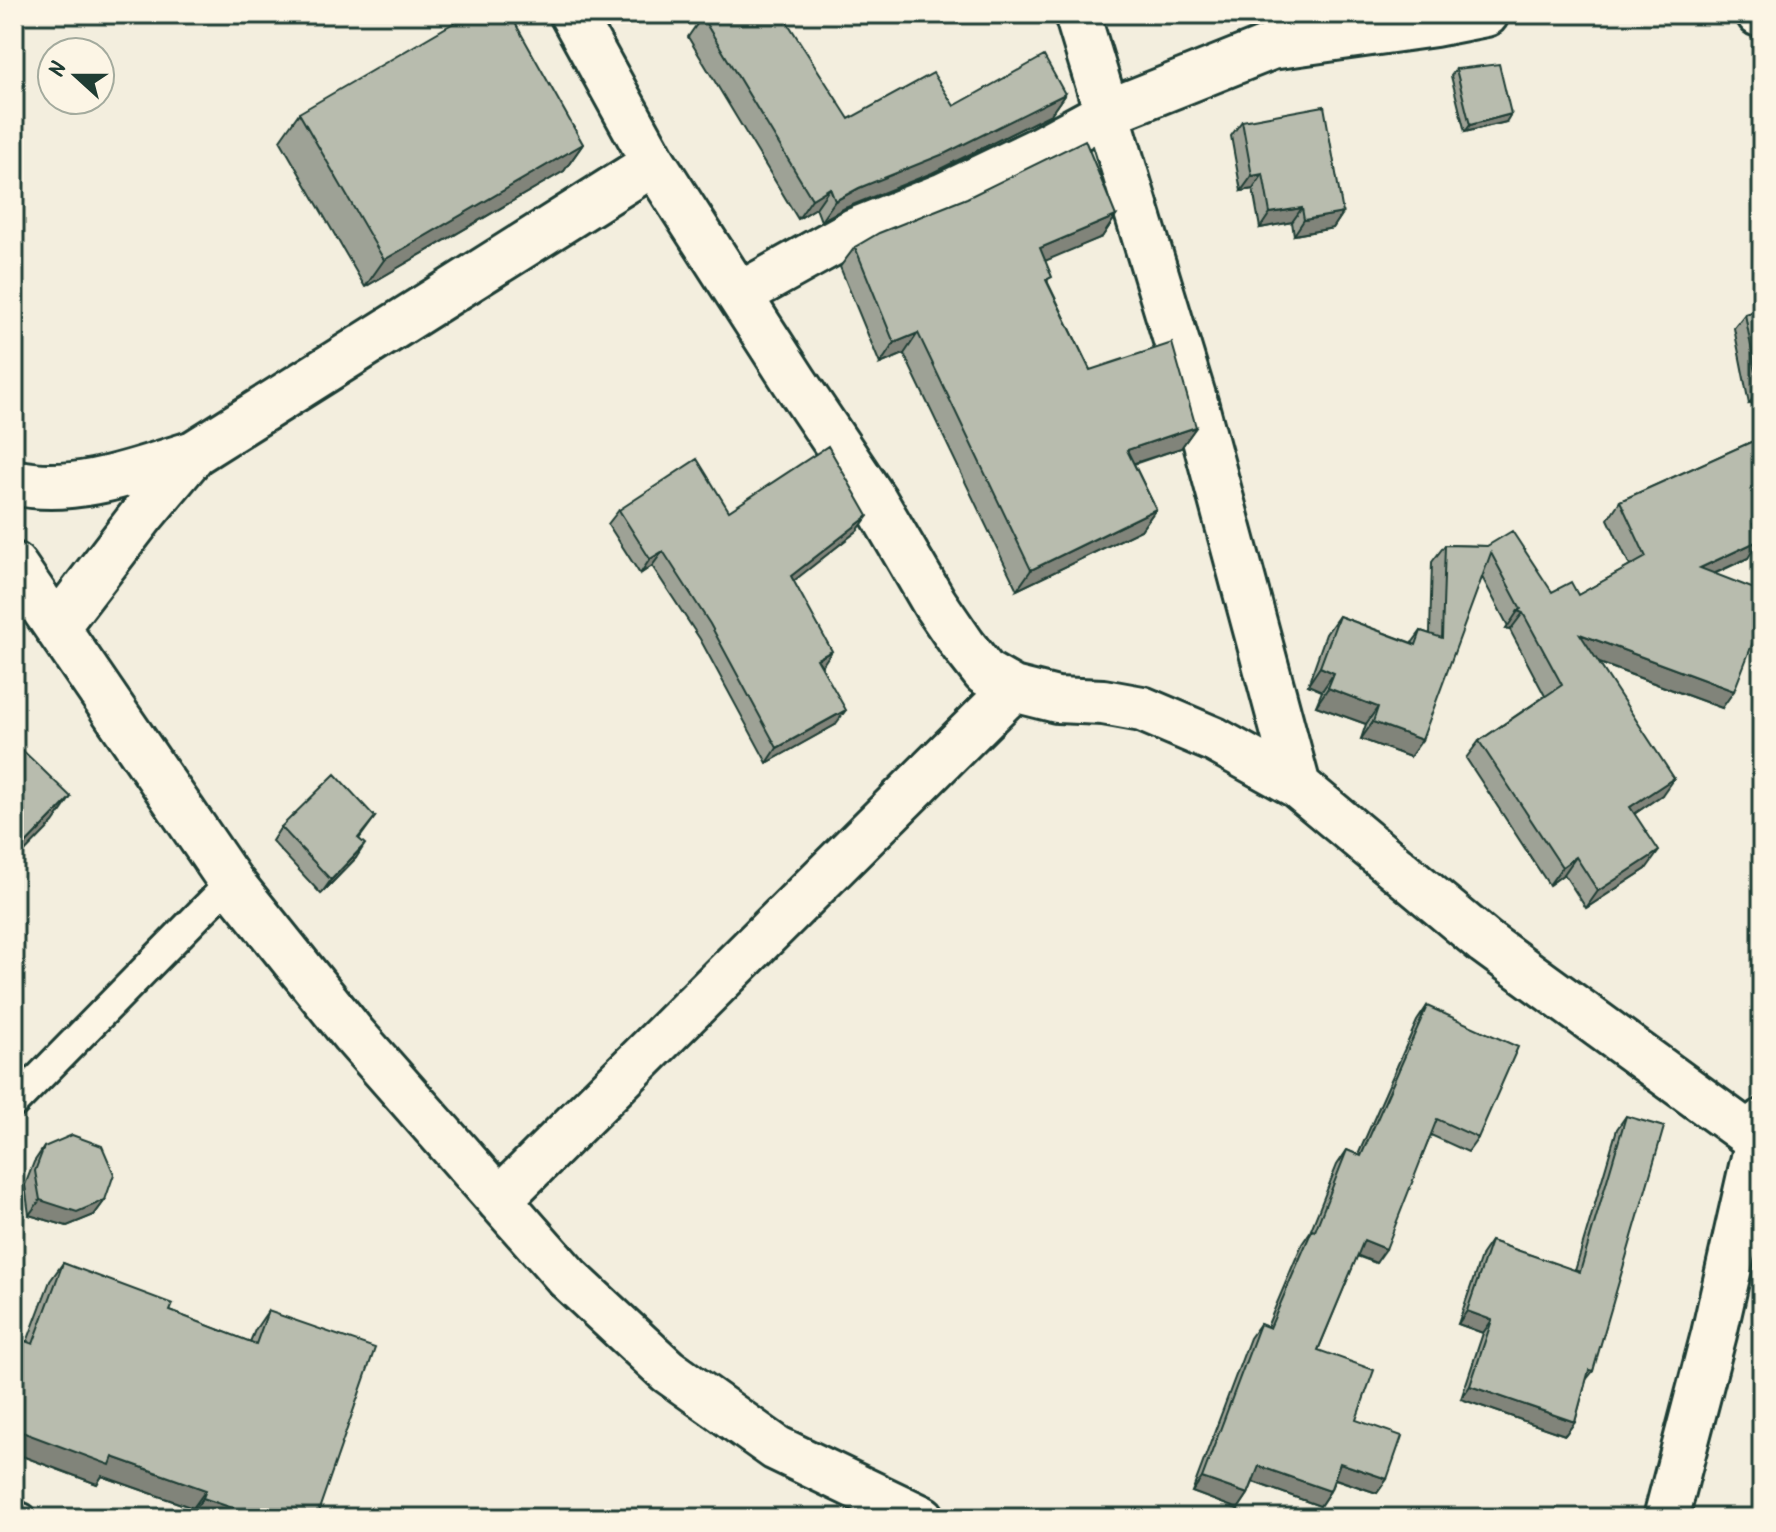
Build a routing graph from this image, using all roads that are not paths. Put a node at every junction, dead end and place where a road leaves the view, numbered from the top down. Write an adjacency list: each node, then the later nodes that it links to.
1 (572, 14): 5 (street)
2 (1077, 14): 4 (street)
3 (1486, 14): 4 (street)
4 (1108, 112): 6 (street); 12 (street)
5 (654, 163): 6 (street); 7 (street)
6 (739, 295): 11 (street)
7 (194, 453): 8 (street); 10 (street)
8 (14, 482)
9 (14, 565): 10 (street)
10 (57, 626): 13 (street)
11 (1013, 689): 12 (street); 16 (street)
12 (1298, 786): 15 (street)
13 (231, 882): 14 (lane); 16 (street)
14 (14, 1103)
15 (1760, 1132): 20 (street)
16 (499, 1200): 19 (street)
17 (14, 1515): 18 (lane)
18 (22, 1518)
19 (922, 1518)
20 (1666, 1518)

